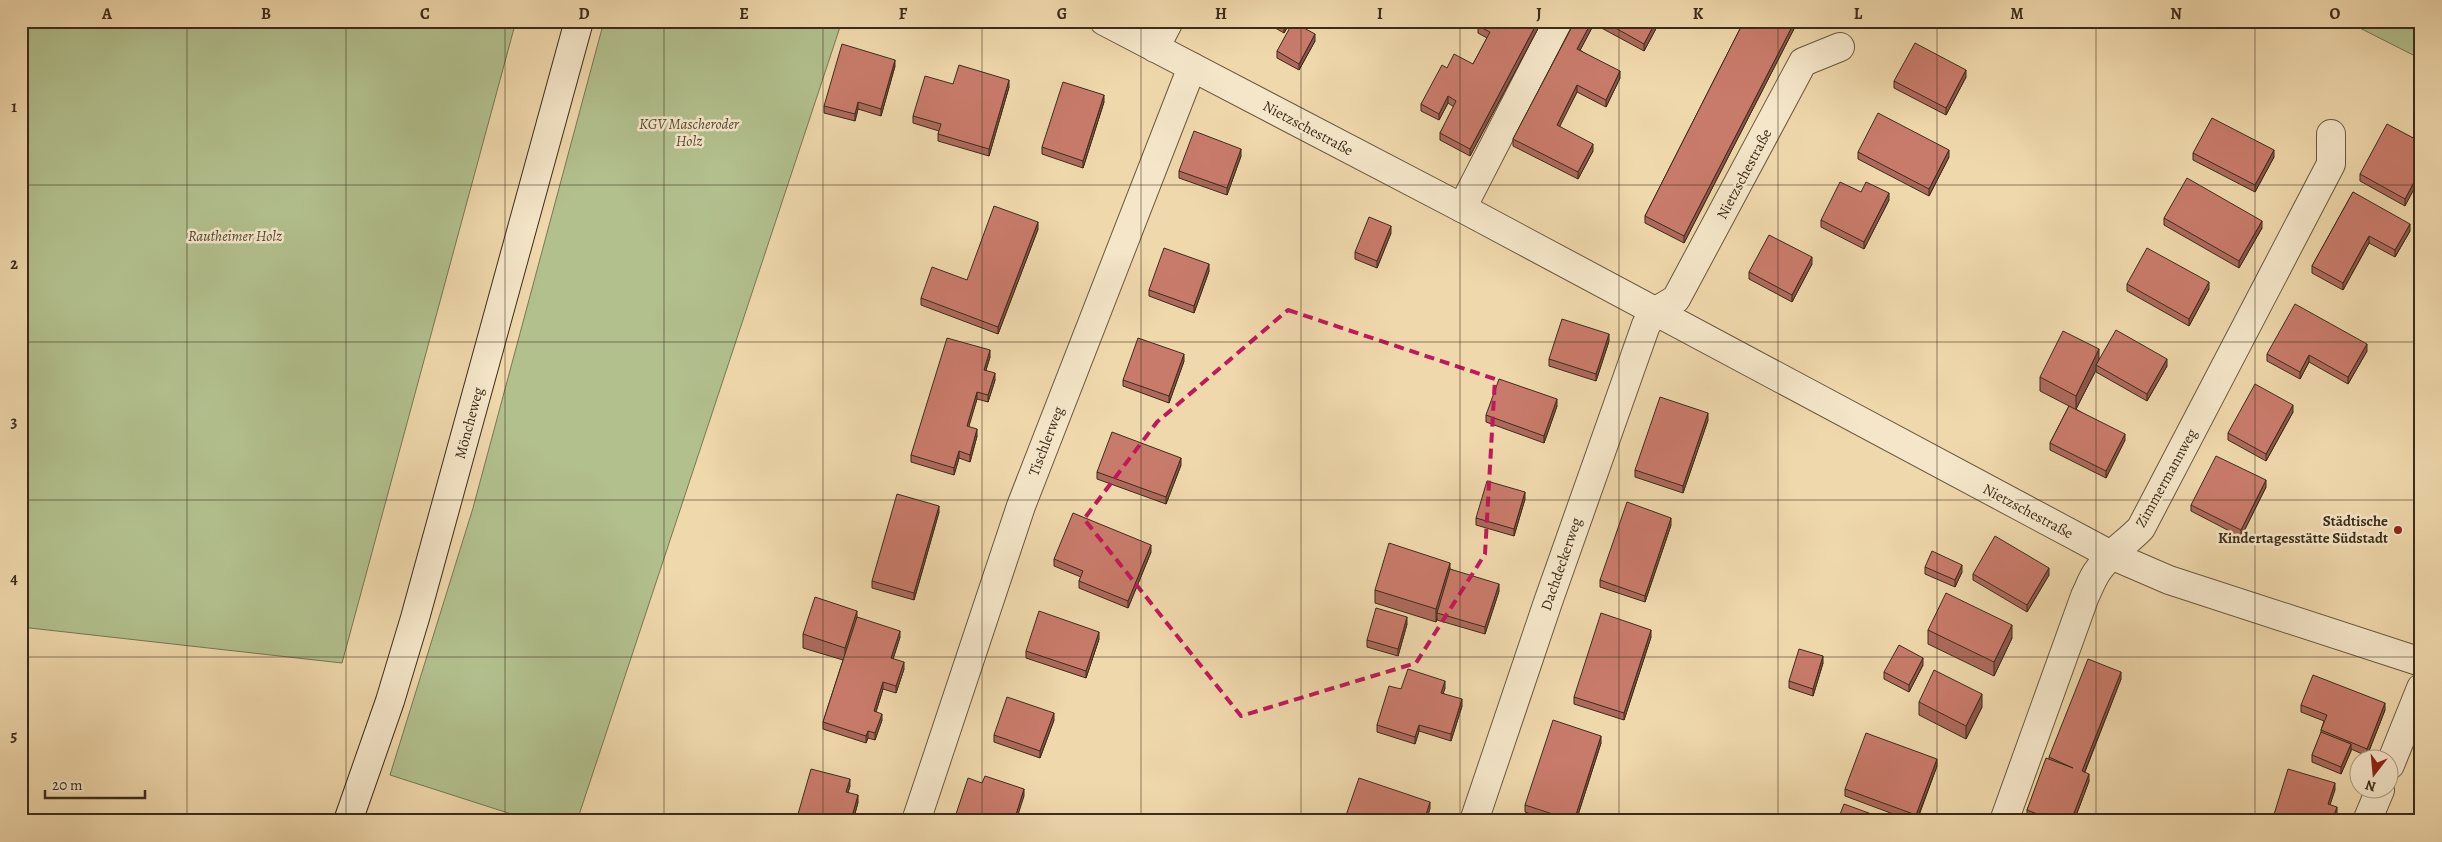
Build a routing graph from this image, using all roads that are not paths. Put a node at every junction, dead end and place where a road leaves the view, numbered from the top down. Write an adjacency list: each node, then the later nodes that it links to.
1 (579, 21): 16 (street, Möncheweg)
2 (1104, 21): 6 (street, Nietzschestraße)
3 (1169, 21): 6 (street)
4 (1558, 21): 9 (street)
5 (1840, 47): 10 (street, Nietzschestraße)
6 (1155, 48): 7 (street, Nietzschestraße)
7 (1192, 67): 9 (street, Nietzschestraße); 17 (street, Tischlerweg)
8 (2331, 134): 11 (street, Zimmermannweg)
9 (1462, 208): 10 (street, Nietzschestraße)
10 (1656, 311): 11 (street, Nietzschestraße); 18 (street, Dachdeckerweg)
11 (2110, 555): 12 (street, Nietzschestraße); 19 (street, Zimmermannweg)
12 (2421, 662)
13 (2421, 688): 14 (street)
14 (2396, 750)
15 (2376, 800): 20 (street)
16 (348, 821)
17 (916, 821)
18 (1474, 821)
19 (2004, 821)
20 (2367, 821)

